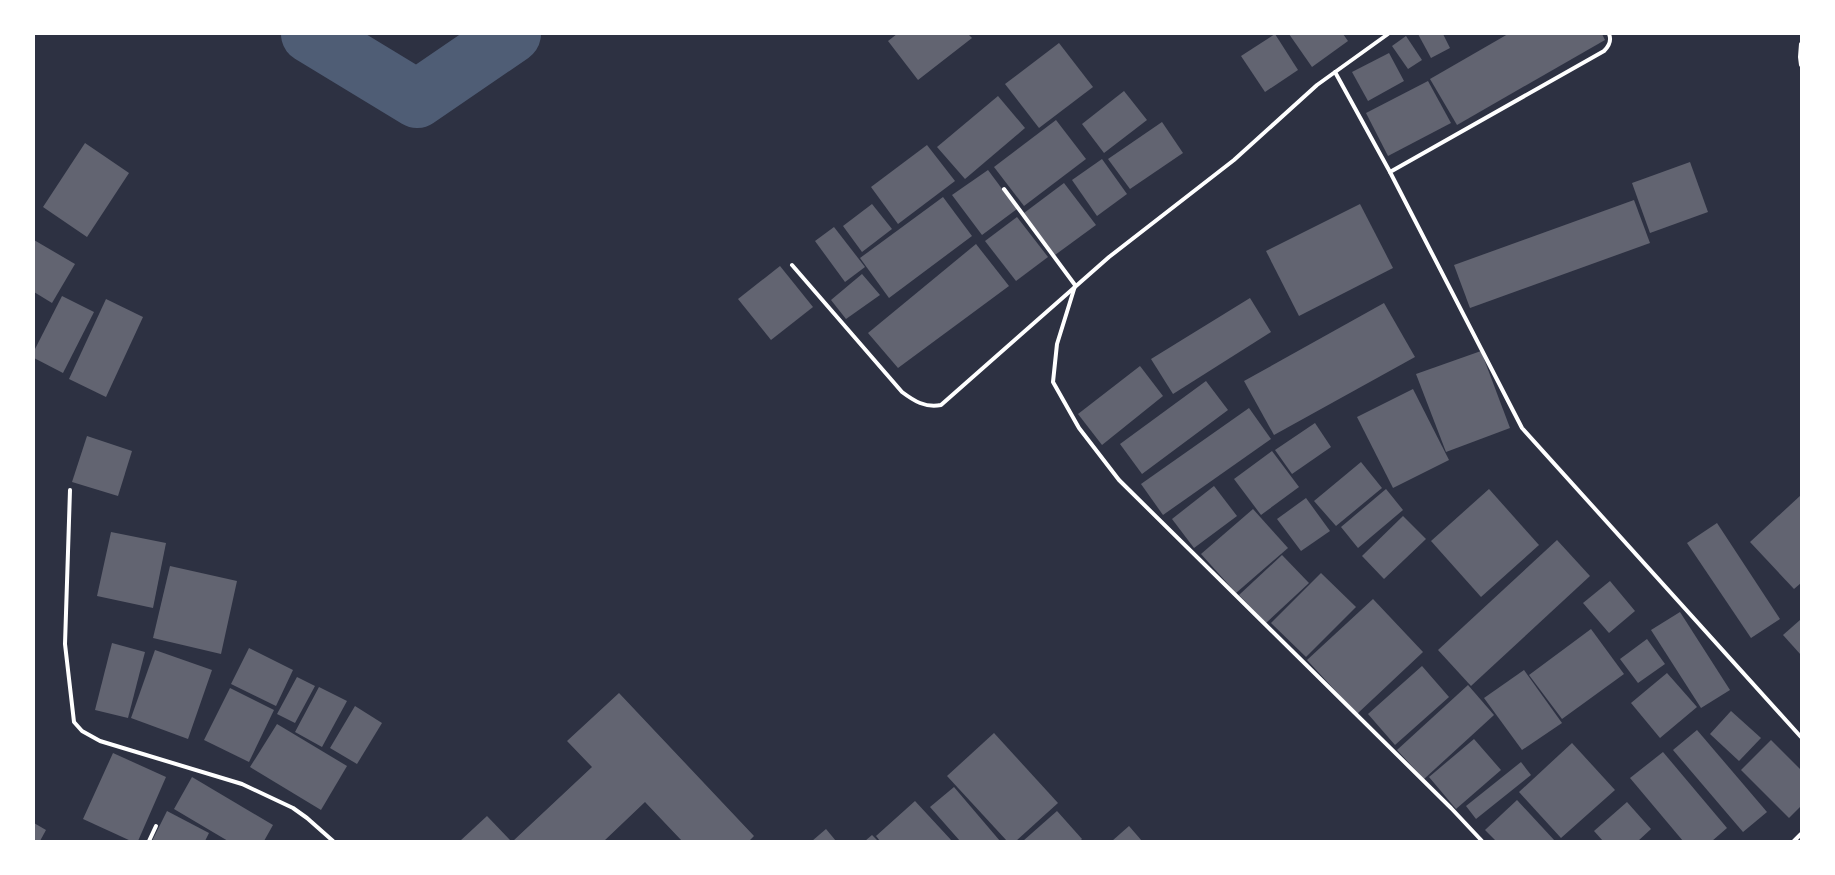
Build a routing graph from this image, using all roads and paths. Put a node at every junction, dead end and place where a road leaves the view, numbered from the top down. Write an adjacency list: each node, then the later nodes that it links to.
1 (1388, 34): 5 (street)
2 (1609, 34): 6 (street)
3 (1801, 44): 4 (street)
4 (1801, 65)
5 (1335, 72): 6 (street); 9 (street)
6 (1390, 172): 11 (street)
7 (1004, 189): 9 (street)
8 (792, 265): 9 (street)
9 (1075, 285): 16 (street)
10 (70, 490): 15 (street)
11 (1801, 737)
12 (156, 826): 14 (street)
13 (1801, 834): 17 (street)
14 (149, 841)
15 (333, 841)
16 (1482, 841)
17 (1794, 841)

